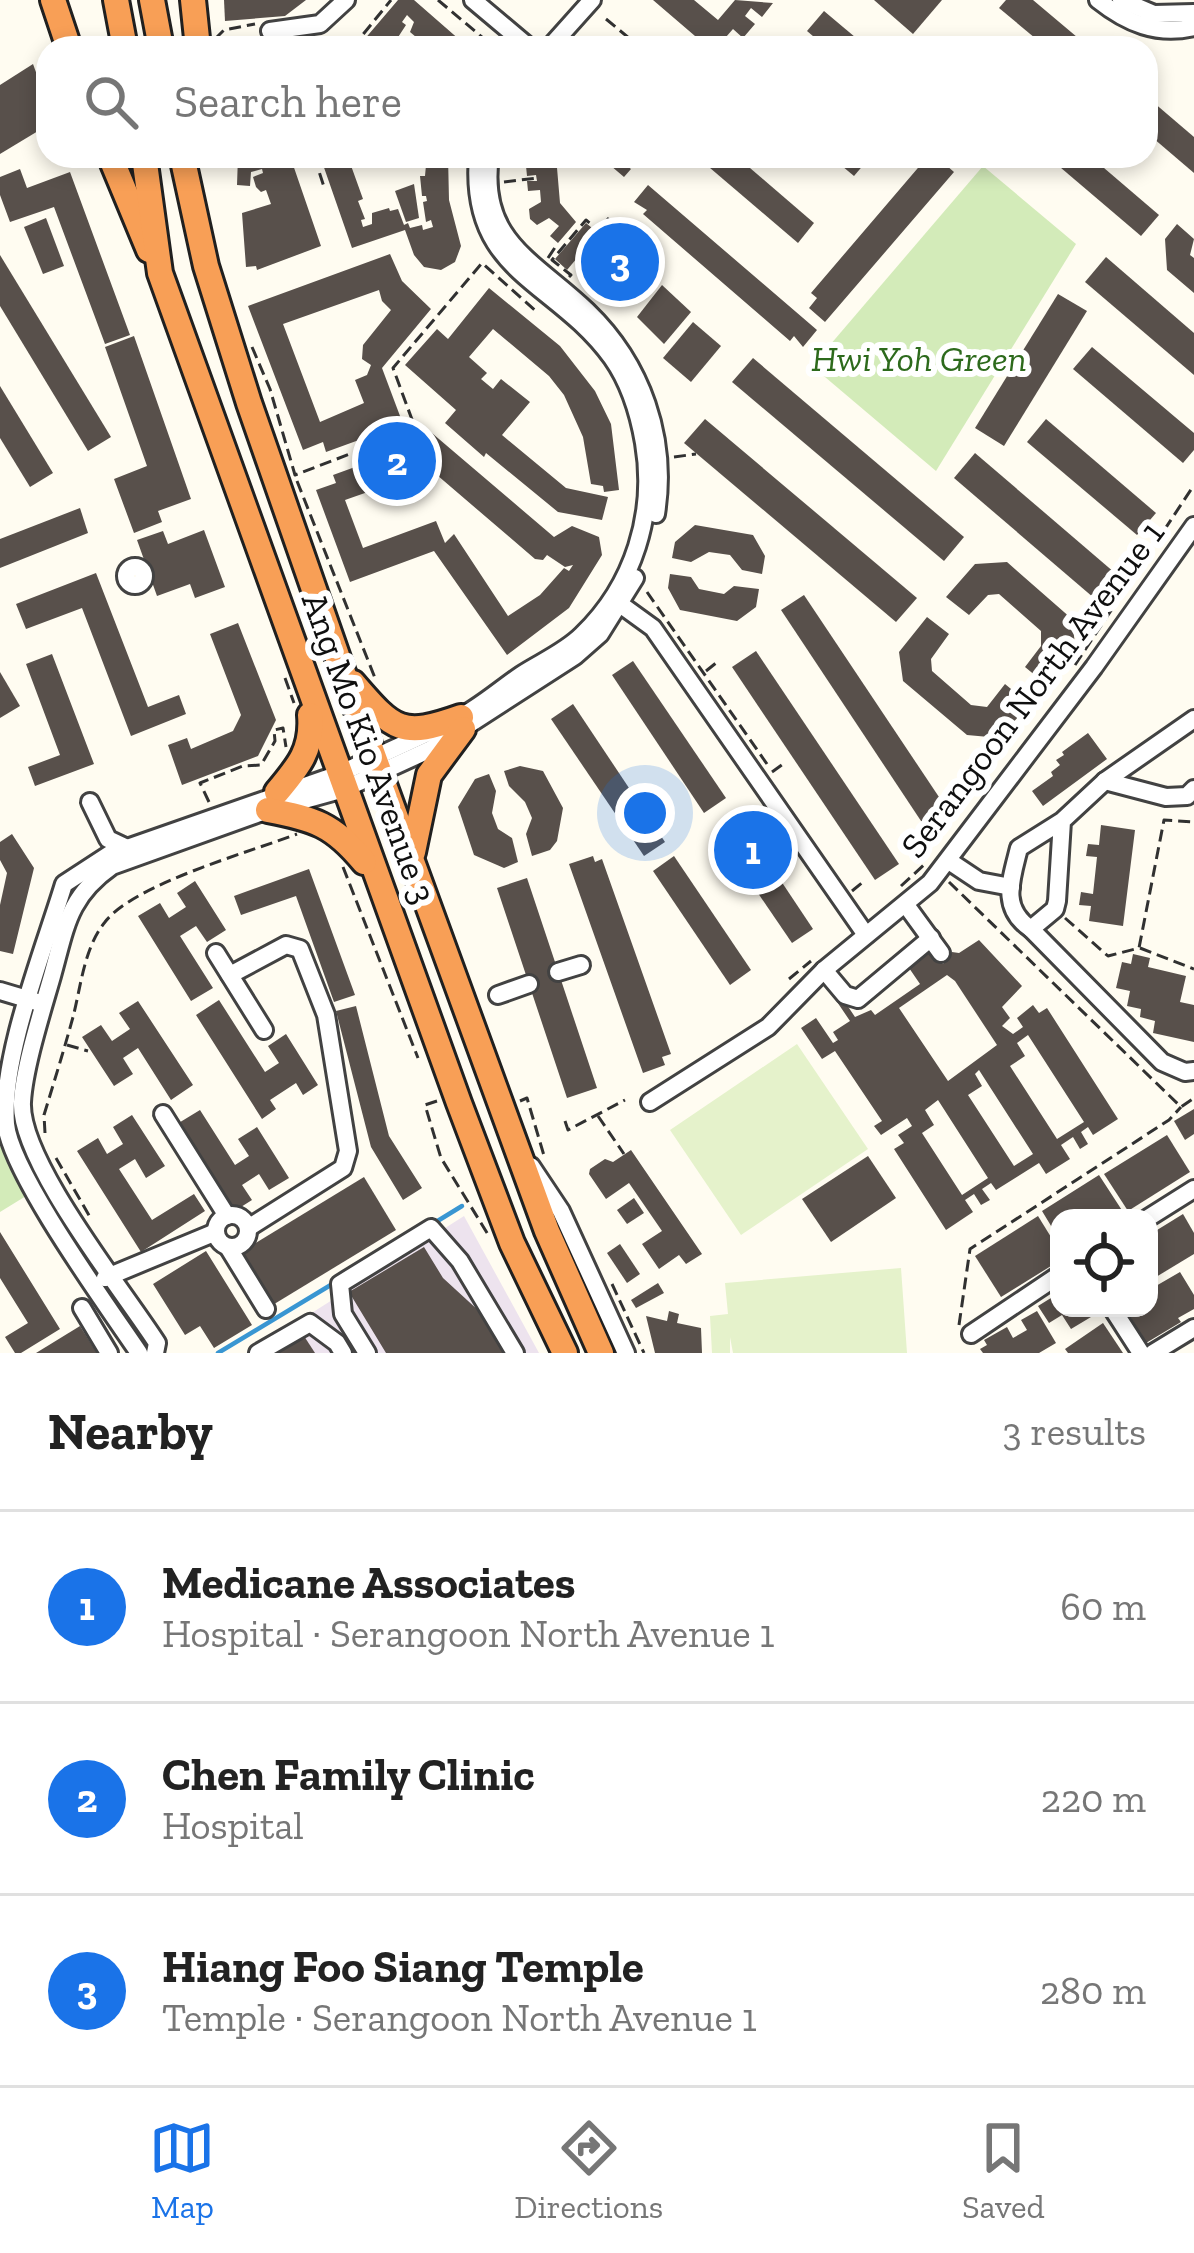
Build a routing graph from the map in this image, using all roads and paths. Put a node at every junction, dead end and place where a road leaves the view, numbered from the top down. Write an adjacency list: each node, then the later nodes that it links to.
1 (53, 0): 17 (highway)
2 (116, 0): 18 (highway)
3 (152, 0): 19 (highway)
4 (193, 0): 20 (highway)
5 (346, 0): 16 (street)
6 (391, 0): 21 (path)
7 (438, 0): 22 (path)
8 (457, 0): 23 (street)
9 (473, 0): 24 (street)
10 (592, 0): 25 (street)
11 (1098, 0): 15 (street)
12 (1120, 0): 14 (street)
13 (605, 9): 26 (street); 27 (path)
14 (1194, 13)
15 (1194, 27)
16 (270, 31)
17 (65, 36)
18 (123, 36)
19 (159, 36)
20 (197, 36)
21 (362, 36)
22 (481, 36)
23 (499, 36)
24 (516, 36)
25 (560, 36)
26 (576, 36)
27 (630, 36)
28 (115, 168): 42 (highway)
29 (146, 168): 42 (highway, Ang Mo Kio Avenue 3)
30 (185, 168): 41 (highway, Ang Mo Kio Avenue 3)
31 (201, 168): 41 (highway)
32 (318, 168): 37 (path)
33 (479, 168): 45 (street)
34 (490, 168): 45 (street)
35 (537, 178): 36 (path)
36 (502, 182)
37 (326, 190)
38 (610, 218): 43 (path)
39 (558, 243): 40 (path)
40 (546, 260)
41 (206, 266): 55 (highway, Ang Mo Kio Avenue 3)
42 (160, 274): 58 (highway, Ang Mo Kio Avenue 3)
43 (568, 278)
44 (537, 312): 49 (path)
45 (583, 317): 53 (street)
46 (251, 344): 49 (path)
47 (696, 454): 48 (path)
48 (672, 457)
49 (295, 475): 59 (path)
50 (1194, 485): 56 (path)
51 (1194, 526): 76 (street, Serangoon North Avenue 1)
52 (647, 592): 57 (path)
53 (617, 602): 61 (street); 86 (street)
54 (716, 663): 57 (path)
55 (341, 667): 61 (highway); 64 (highway, Ang Mo Kio Avenue 3)
56 (1073, 668)
57 (705, 672): 63 (path)
58 (308, 682): 66 (highway, Ang Mo Kio Avenue 3); 68 (highway)
59 (382, 693)
60 (1194, 719): 65 (street)
61 (462, 723): 64 (street); 75 (highway)
62 (286, 750): 70 (path)
63 (783, 764)
64 (378, 766): 66 (street); 75 (highway, Ang Mo Kio Avenue 3)
65 (1105, 781): 67 (street); 71 (street)
66 (341, 782): 68 (street); 79 (highway, Ang Mo Kio Avenue 3)
67 (1194, 790)
68 (273, 801): 74 (street); 79 (highway); 99 (street)
69 (90, 802): 74 (street)
70 (211, 806)
71 (1062, 820): 83 (street); 85 (street)
72 (1194, 822): 88 (path)
73 (306, 832): 102 (path)
74 (127, 848): 99 (street)
75 (412, 854): 101 (highway, Ang Mo Kio Avenue 3)
76 (949, 860): 83 (street); 84 (street, Serangoon North Avenue 1)
77 (928, 861): 82 (path)
78 (342, 865): 103 (path)
79 (377, 878): 103 (highway, Ang Mo Kio Avenue 3)
80 (863, 882): 86 (path)
81 (949, 882): 110 (path)
82 (902, 886)
83 (1011, 887): 87 (street)
84 (906, 905): 86 (street, Serangoon North Avenue 1); 90 (street)
85 (1054, 909): 87 (street); 88 (path)
86 (862, 929): 90 (street, Serangoon North Avenue 1)
87 (1031, 929): 105 (street)
88 (1139, 948): 92 (path)
89 (216, 953): 94 (street)
90 (821, 963): 95 (path); 108 (street, Serangoon North Avenue 1)
91 (581, 965): 93 (street)
92 (1194, 969)
93 (558, 972)
94 (230, 975): 100 (street); 121 (street)
95 (789, 979)
96 (529, 984): 98 (street)
97 (0, 991): 99 (street)
98 (498, 995)
99 (37, 1002): 124 (street); 126 (street)
100 (264, 1030)
101 (475, 1033): 103 (highway); 115 (highway, Ang Mo Kio Avenue 3)
102 (65, 1044): 104 (path); 114 (path)
103 (428, 1050): 141 (highway, Ang Mo Kio Avenue 3)
104 (88, 1051)
105 (1194, 1071)
106 (1194, 1098): 110 (path)
107 (625, 1100): 112 (path)
108 (650, 1102)
109 (432, 1103): 123 (path)
110 (1181, 1107): 133 (path)
111 (163, 1114): 122 (street)
112 (597, 1115): 113 (path); 117 (path)
113 (565, 1121)
114 (46, 1138)
115 (513, 1141): 142 (highway, Ang Mo Kio Avenue 3); 143 (street)
116 (51, 1150): 120 (path)
117 (624, 1154)
118 (1194, 1189): 119 (street)
119 (1158, 1212)
120 (93, 1222)
121 (248, 1228): 122 (street); 122 (street)
122 (224, 1231): 124 (street); 128 (street)
123 (490, 1238)
124 (111, 1275): 126 (street); 130 (street)
125 (1050, 1281): 133 (street)
126 (93, 1283): 132 (street)
127 (82, 1308): 134 (street)
128 (266, 1309)
129 (1118, 1317): 144 (street)
130 (143, 1323): 132 (street); 136 (street)
131 (1194, 1328): 145 (street)
132 (126, 1334): 135 (street)
133 (965, 1334)
134 (109, 1353)
135 (139, 1353)
136 (155, 1353)
137 (258, 1353): 138 (street)
138 (344, 1353)
139 (368, 1353): 140 (street)
140 (515, 1353)
141 (565, 1353)
142 (601, 1353)
143 (626, 1353)
144 (1141, 1353)
145 (1153, 1353)

